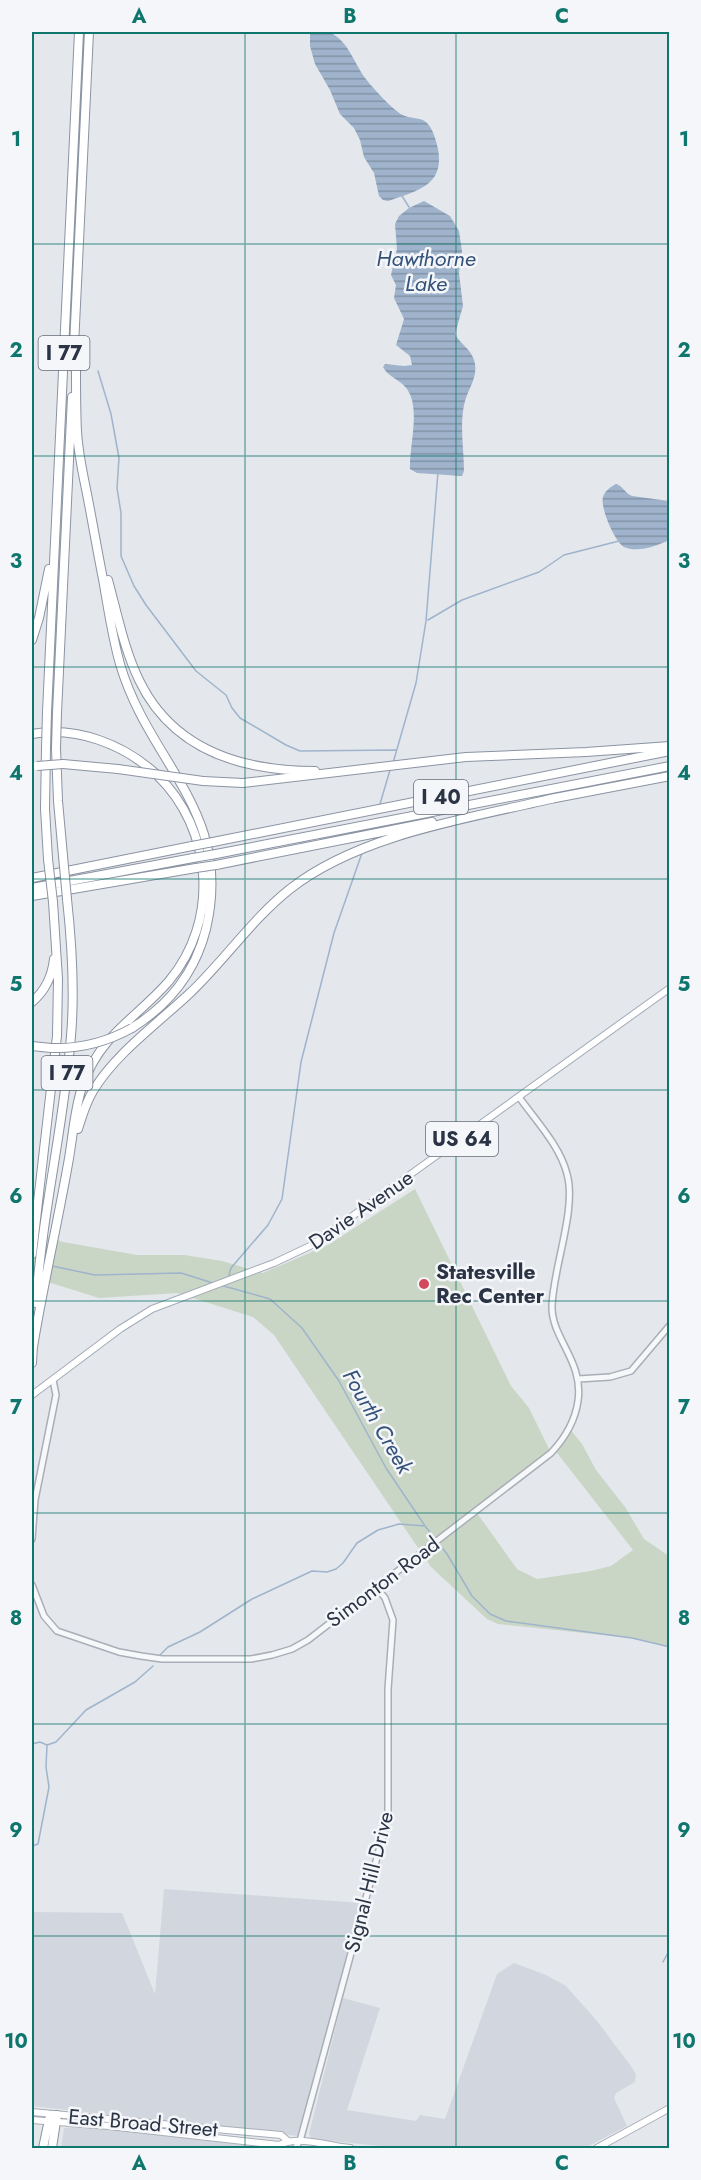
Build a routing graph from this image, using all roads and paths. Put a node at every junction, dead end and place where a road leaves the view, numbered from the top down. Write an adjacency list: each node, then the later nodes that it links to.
1 (79, 32): 5 (highway, I 77)
2 (88, 32): 3 (highway, I 77)
3 (73, 363): 4 (highway); 25 (highway, I 77, bridge)
4 (92, 522): 12 (highway); 21 (highway, bridge)
5 (55, 544): 6 (highway); 18 (highway, I 77, bridge)
6 (32, 640)
7 (32, 734): 23 (highway)
8 (669, 746): 12 (highway)
9 (669, 751): 15 (highway, I 40, bridge)
10 (669, 766): 16 (highway, I 40, bridge)
11 (34, 767): 12 (highway, bridge)
12 (349, 770)
13 (669, 776): 14 (highway)
14 (555, 798): 17 (highway, bridge); 23 (highway)
15 (32, 878)
16 (32, 888)
17 (32, 896)
18 (56, 942): 20 (highway); 24 (highway, I 77)
19 (669, 988): 22 (main road, Davie Avenue / US 64)
20 (32, 1002)
21 (32, 1046)
22 (519, 1097): 29 (street); 30 (main road, Davie Avenue / US 64)
23 (68, 1165): 25 (highway)
24 (32, 1254)
25 (40, 1282): 27 (highway)
26 (669, 1325): 29 (street)
27 (33, 1347): 28 (highway)
28 (32, 1363)
29 (578, 1379): 34 (street, Simonton Road)
30 (53, 1380): 31 (main road, Davie Avenue / US 64); 32 (street)
31 (32, 1395)
32 (32, 1539)
33 (32, 1585): 34 (street, Simonton Road)
34 (376, 1587): 43 (street, Signal Hill Drive)
35 (669, 2108): 48 (main road)
36 (32, 2112): 37 (main road, East Broad Street)
37 (53, 2118): 38 (main road, East Broad Street); 39 (main road, East Broad Street); 44 (highway); 45 (highway)
38 (32, 2120)
39 (147, 2127): 40 (main road, East Broad Street); 41 (main road, East Broad Street)
40 (219, 2130): 41 (main road); 42 (main road, East Broad Street)
41 (172, 2133): 42 (main road, East Broad Street)
42 (288, 2141): 43 (main road, East Broad Street)
43 (300, 2141): 46 (street); 47 (main road, East Broad Street)
44 (44, 2148)
45 (52, 2148)
46 (295, 2148)
47 (350, 2148)
48 (597, 2148)

